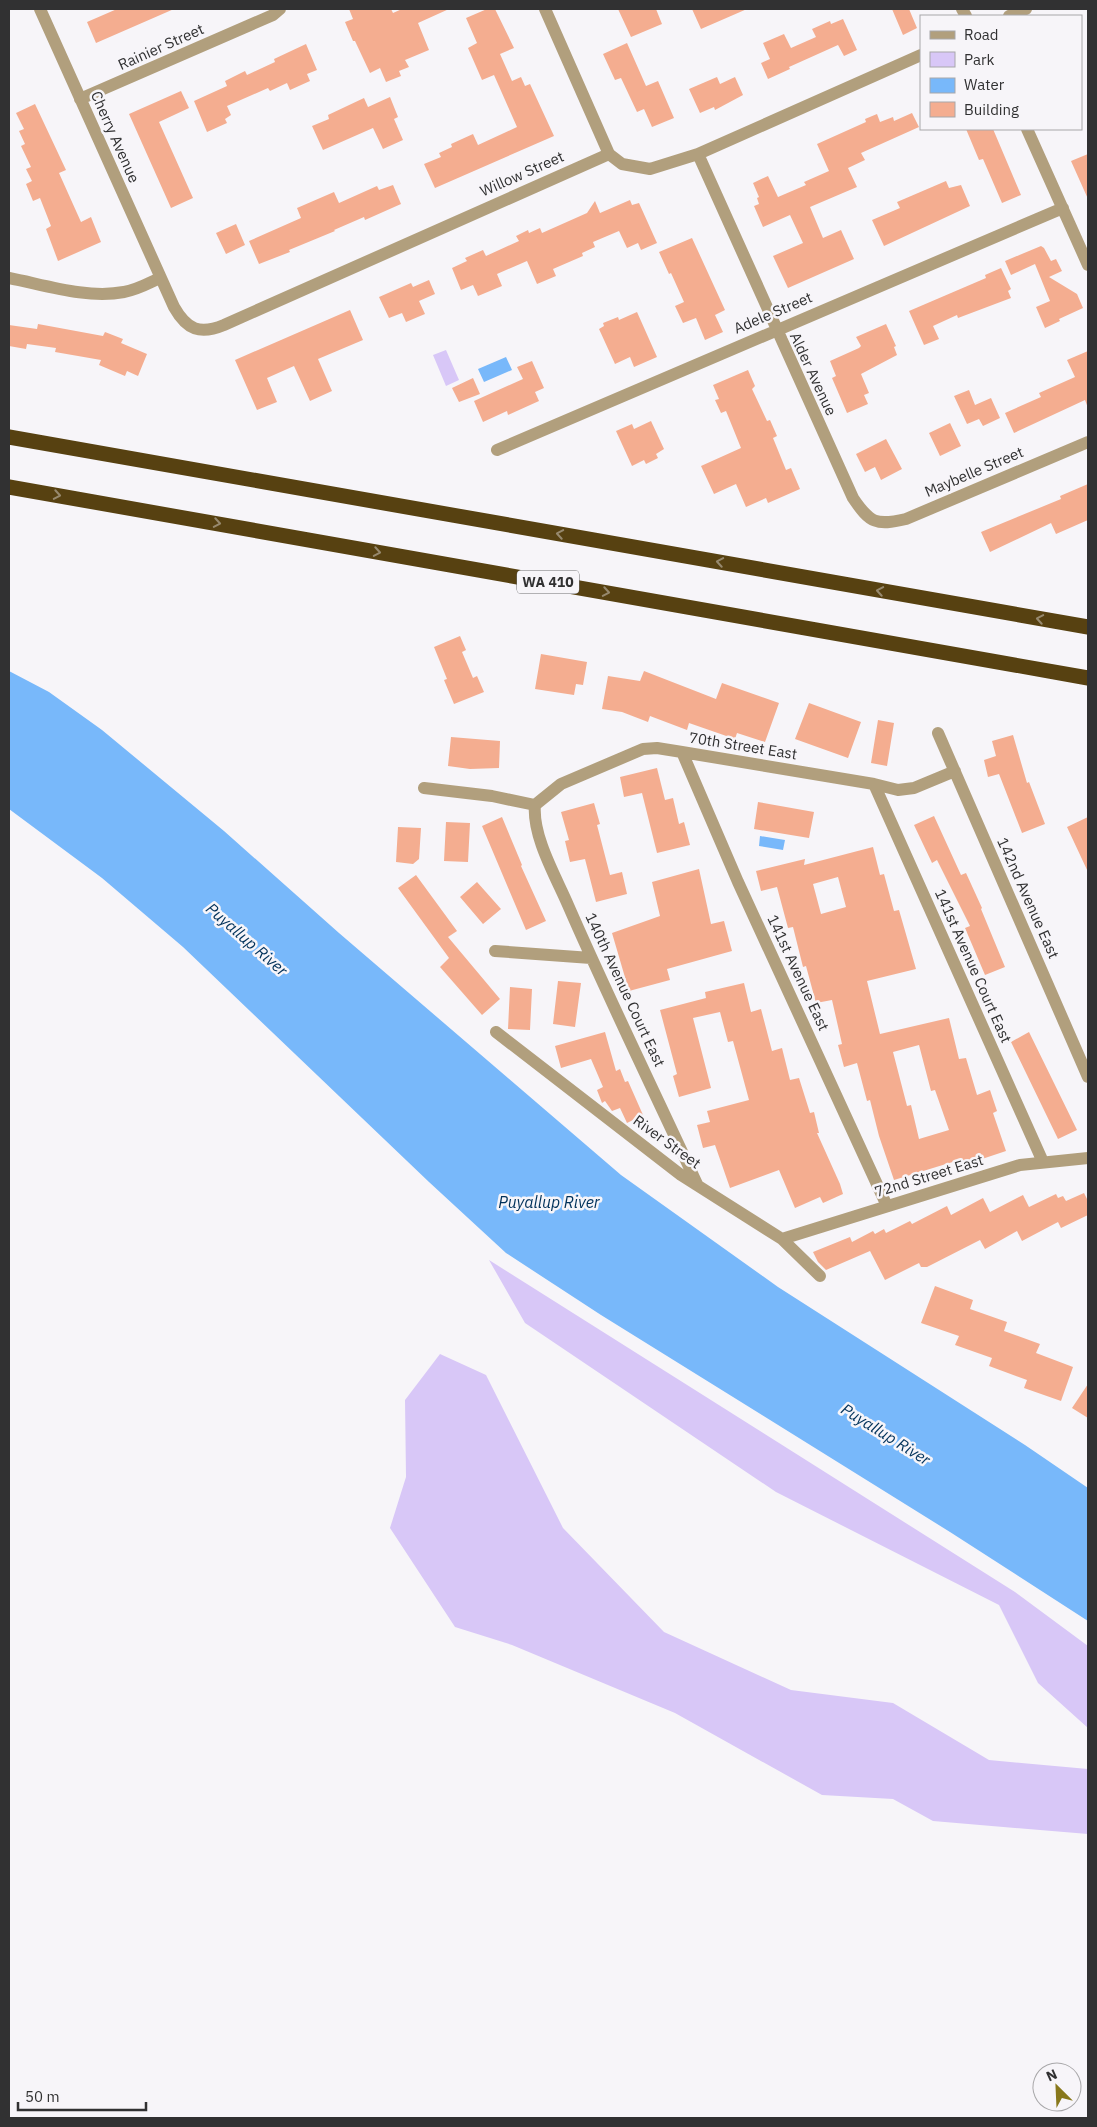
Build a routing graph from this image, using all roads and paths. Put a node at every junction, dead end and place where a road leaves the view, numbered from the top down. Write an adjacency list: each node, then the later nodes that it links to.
1 (40, 9): 7 (street, Cherry Avenue)
2 (280, 9): 7 (street, Rainier Street)
3 (545, 9): 9 (street)
4 (1026, 9): 5 (street)
5 (1011, 15)
6 (920, 55): 10 (street)
7 (80, 100): 14 (street, Cherry Avenue)
8 (1027, 130): 11 (street)
9 (609, 154): 10 (street); 14 (street, Willow Street)
10 (698, 154): 15 (street, Alder Avenue)
11 (1063, 208): 12 (street); 15 (street, Adele Street)
12 (1088, 266)
13 (9, 278): 14 (street)
14 (160, 278)
15 (775, 330): 18 (street, Adele Street); 20 (street, Alder Avenue)
16 (9, 437): 21 (highway, one-way to 16)
17 (1088, 442): 20 (street, Maybelle Street)
18 (497, 450)
19 (9, 487): 22 (highway, WA 410, one-way to 22)
20 (871, 519)
21 (1088, 627)
22 (1088, 678)
23 (938, 733): 25 (street, 142nd Avenue East)
24 (682, 752): 26 (street, 70th Street East); 28 (street, 70th Street East); 36 (street, 141st Avenue East)
25 (955, 771): 26 (street, 70th Street East); 32 (street, 142nd Avenue East)
26 (874, 784): 34 (street, 141st Avenue Court East)
27 (424, 788): 28 (street)
28 (535, 805): 30 (street, 140th Avenue Court East)
29 (495, 950): 30 (street)
30 (591, 958): 35 (street, 140th Avenue Court East)
31 (496, 1032): 35 (street, River Street)
32 (1088, 1077)
33 (1088, 1158): 34 (street, 72nd Street East)
34 (1043, 1162): 36 (street, 72nd Street East)
35 (697, 1184): 37 (street, River Street)
36 (887, 1206): 37 (street, 72nd Street East)
37 (782, 1240): 38 (street, River Street)
38 (820, 1276)

